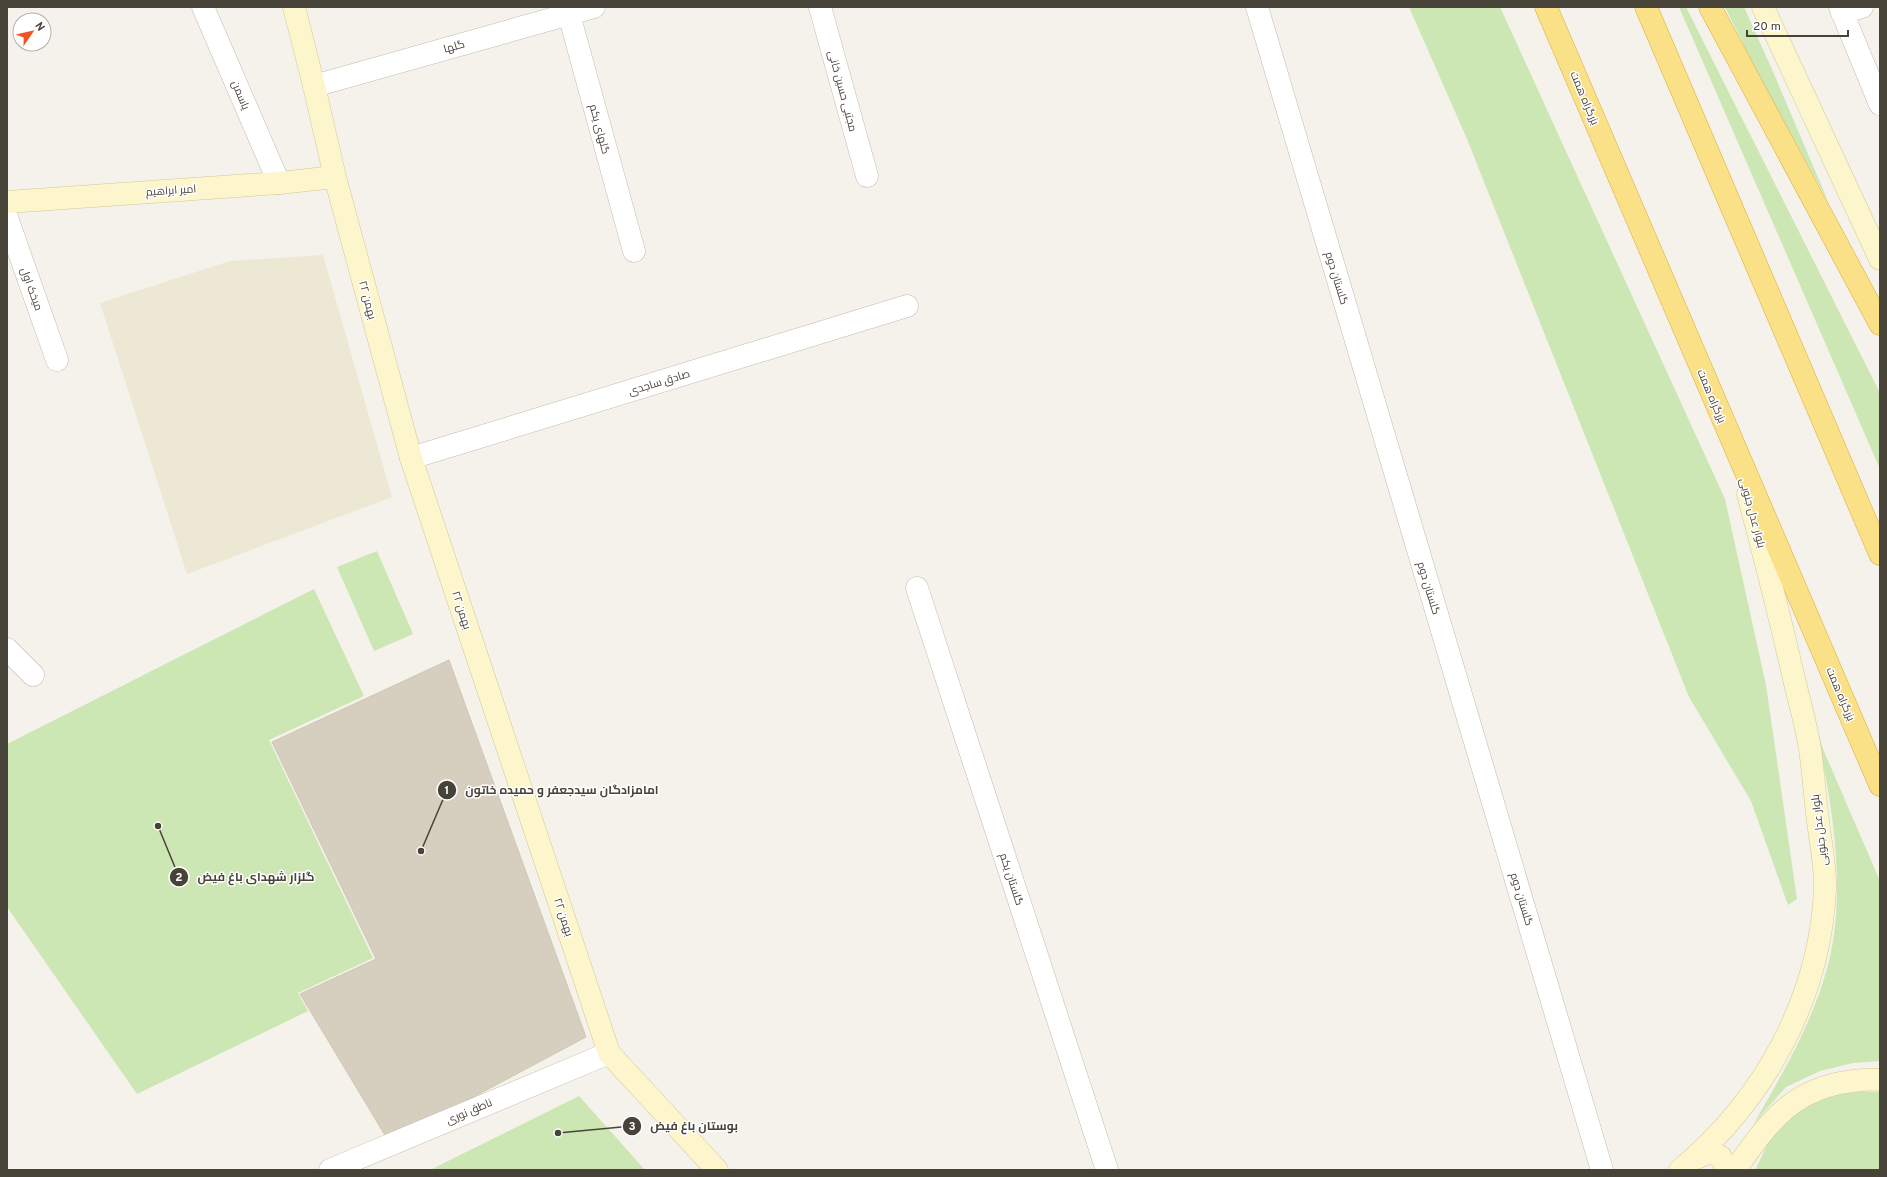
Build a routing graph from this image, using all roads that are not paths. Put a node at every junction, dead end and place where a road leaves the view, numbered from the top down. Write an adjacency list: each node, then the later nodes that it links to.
1 (203, 7): 16 (street, یاسمن)
2 (294, 7): 12 (main road, ۲۲ بهمن)
3 (594, 7): 11 (street, گلها)
4 (820, 7): 14 (street, مجتبی حسین خانی)
5 (1257, 7): 37 (street, گلستان دوم)
6 (1546, 7): 24 (highway, بزرگراه همت)
7 (1646, 7): 26 (highway)
8 (1710, 7): 22 (highway)
9 (1763, 7): 20 (main road)
10 (1848, 9): 13 (street)
11 (568, 11): 12 (street, گلها); 19 (street, گلهای یکم)
12 (314, 86): 15 (main road, ۲۲ بهمن)
13 (1880, 104)
14 (867, 176)
15 (335, 177): 16 (main road, امیر ابراهیم); 25 (main road, ۲۲ بهمن)
16 (280, 183): 17 (main road, امیر ابراهیم)
17 (7, 202)
18 (7, 218): 23 (street, میخک اول)
19 (634, 251)
20 (1880, 259)
21 (907, 306): 25 (street, صادق ساجدی)
22 (1880, 324)
23 (57, 360)
24 (1737, 454): 30 (highway, بزرگراه همت); 33 (main road, بلوار عدل جنوبی)
25 (411, 458): 31 (main road, ۲۲ بهمن)
26 (1880, 554)
27 (917, 588): 36 (street, گلستان یکم)
28 (7, 649): 29 (street)
29 (33, 675)
30 (1880, 785)
31 (609, 1053): 34 (street, ناطق نوری); 35 (main road, ۲۲ بهمن)
32 (1880, 1080): 39 (main road)
33 (1686, 1165): 38 (main road)
34 (330, 1170)
35 (717, 1170)
36 (1107, 1170)
37 (1602, 1170)
38 (1727, 1170)
39 (1735, 1170)

